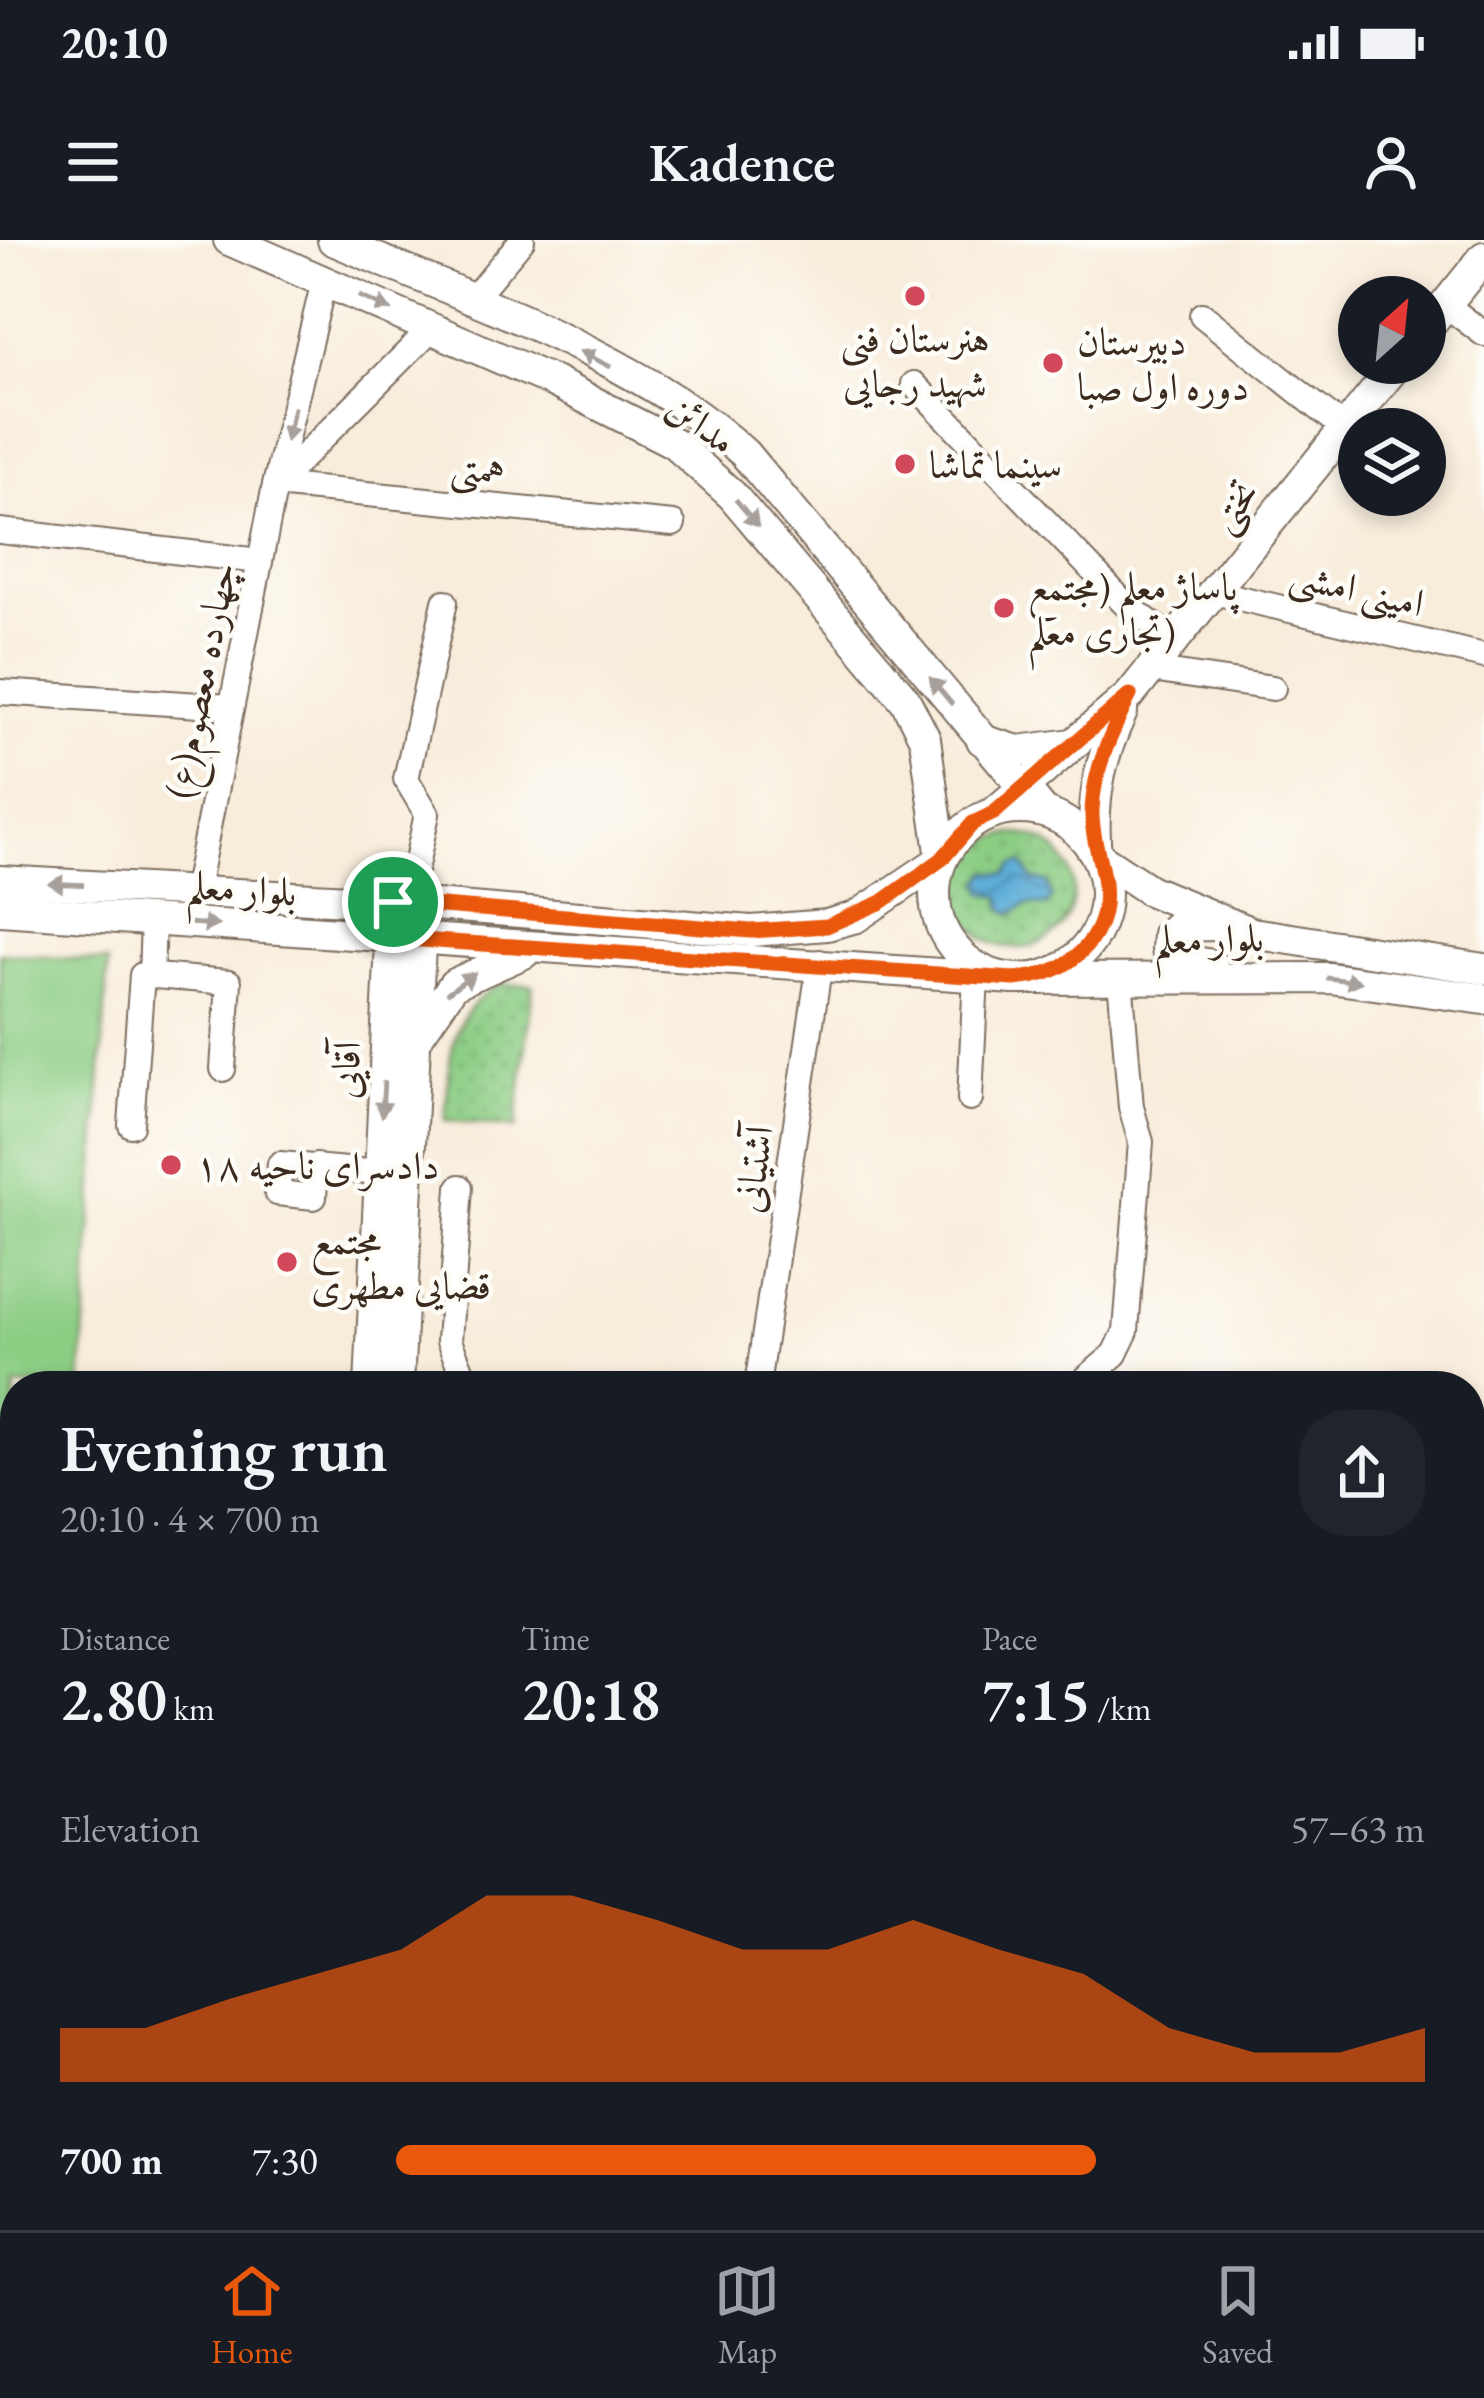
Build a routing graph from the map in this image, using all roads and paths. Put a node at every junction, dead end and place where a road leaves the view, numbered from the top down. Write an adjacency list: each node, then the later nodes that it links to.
1 (229, 240): 5 (main road, مدائن)
2 (333, 240): 6 (main road, مدائن)
3 (522, 240): 6 (street)
4 (1484, 257): 7 (main road)
5 (325, 281): 9 (main road, مدائن, one-way to 9); 16 (street, چهارده معصوم(ع), one-way to 16)
6 (471, 301): 29 (main road, مدائن, one-way to 6)
7 (1446, 304): 10 (street)
8 (1202, 315): 14 (street)
9 (432, 328): 16 (street); 35 (main road, مدائن, one-way to 35)
10 (1484, 334)
11 (914, 384): 22 (street)
12 (1381, 384): 13 (main road, تختی)
13 (1361, 408)
14 (1338, 423)
15 (1338, 436): 20 (main road, تختی)
16 (275, 485): 17 (street, همتی); 19 (street, چهارده معصوم(ع))
17 (673, 524)
18 (0, 531): 19 (street)
19 (260, 561): 28 (street, چهارده معصوم(ع))
20 (1214, 592): 22 (main road, تختی); 23 (street, امینی امشی)
21 (445, 602): 38 (street)
22 (1174, 641): 24 (main road, تختی)
23 (1484, 656)
24 (1151, 670): 25 (street); 27 (main road, تختی)
25 (1273, 688)
26 (0, 692): 28 (street)
27 (1130, 695): 30 (main road, تختی); 34 (main road, تختی)
28 (231, 707): 37 (street, چهارده معصوم(ع))
29 (982, 740): 30 (main road); 31 (main road, مدائن)
30 (1078, 742): 31 (main road, تختی)
31 (1022, 788): 32 (main road, مدائن); 33 (main road, تختی)
32 (1044, 812): 33 (main road); 34 (main road)
33 (994, 813): 35 (main road)
34 (1096, 855): 41 (main road, بلوار معلم); 51 (main road)
35 (942, 859): 38 (main road, بلوار معلم); 51 (main road)
36 (0, 881): 37 (main road, بلوار معلم, one-way to 36)
37 (196, 890): 38 (main road, بلوار معلم)
38 (408, 903): 43 (main road, آقایی)
39 (0, 910): 40 (main road, بلوار معلم)
40 (154, 921): 42 (main road, بلوار معلم, one-way to 42); 48 (street)
41 (1227, 925): 46 (main road, بلوار معلم); 49 (main road)
42 (350, 934): 43 (main road, بلوار معلم); 52 (main road)
43 (405, 939): 44 (main road, بلوار معلم); 52 (main road, آقایی); 54 (main road, آقایی)
44 (532, 950): 45 (main road, بلوار معلم); 54 (main road, one-way to 44)
45 (820, 962): 47 (main road, بلوار معلم); 64 (street, آشتیانی)
46 (1484, 969)
47 (976, 975): 51 (main road, بلوار معلم); 56 (street)
48 (151, 976): 55 (street); 57 (street)
49 (1276, 976): 50 (main road, بلوار معلم); 53 (main road, بلوار معلم, one-way to 53)
50 (1120, 977): 51 (main road, بلوار معلم); 65 (street)
51 (1014, 979)
52 (388, 982): 59 (main road, آقایی, one-way to 59)
53 (1484, 999)
54 (414, 1044): 62 (main road, آقایی)
55 (223, 1069)
56 (970, 1099)
57 (131, 1125)
58 (316, 1166): 59 (street)
59 (380, 1173): 61 (main road, آقایی)
60 (460, 1187): 63 (street)
61 (371, 1371)
62 (399, 1371)
63 (462, 1371)
64 (759, 1371)
65 (1095, 1371)

